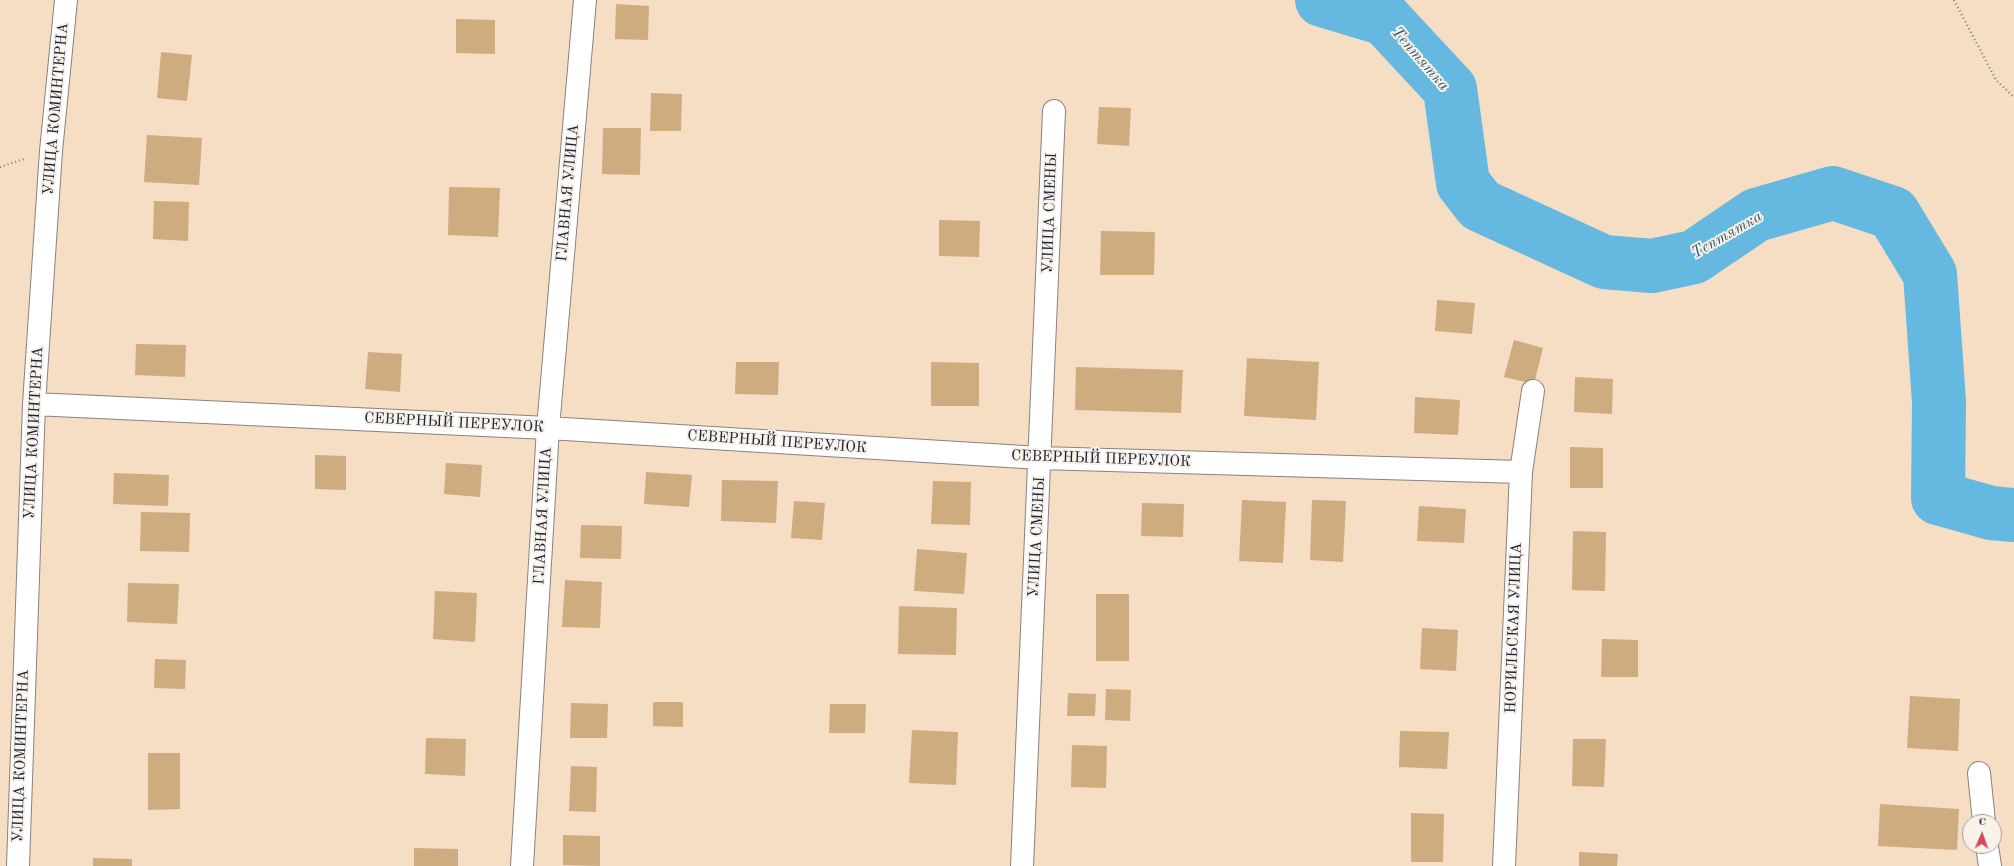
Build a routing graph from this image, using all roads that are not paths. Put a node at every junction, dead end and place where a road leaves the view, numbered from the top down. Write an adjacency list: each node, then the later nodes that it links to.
1 (66, 0): 5 (street, УЛИЦА КОМИНТЕРНА)
2 (585, 0): 6 (street, ГЛАВНАЯ УЛИЦА)
3 (1054, 111): 7 (street, УЛИЦА СМЕНЫ)
4 (1533, 391): 8 (street, НОРИЛЬСКАЯ УЛИЦА)
5 (34, 404): 6 (street, СЕВЕРНЫЙ ПЕРЕУЛОК); 12 (street, УЛИЦА КОМИНТЕРНА)
6 (548, 428): 7 (street, СЕВЕРНЫЙ ПЕРЕУЛОК); 13 (street, ГЛАВНАЯ УЛИЦА)
7 (1040, 458): 8 (street, СЕВЕРНЫЙ ПЕРЕУЛОК); 14 (street, УЛИЦА СМЕНЫ)
8 (1521, 472): 15 (street, НОРИЛЬСКАЯ УЛИЦА)
9 (1979, 773): 10 (street)
10 (1983, 814)
11 (1988, 854): 16 (street)
12 (18, 866)
13 (522, 866)
14 (1022, 866)
15 (1504, 866)
16 (1990, 866)

